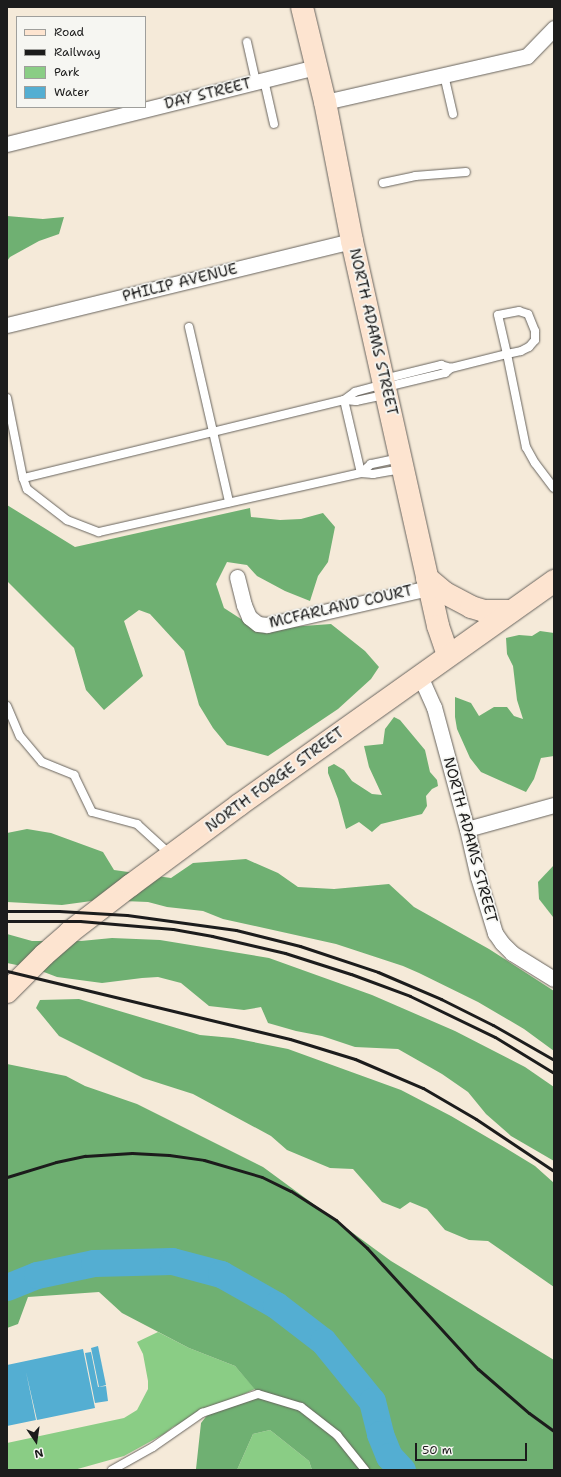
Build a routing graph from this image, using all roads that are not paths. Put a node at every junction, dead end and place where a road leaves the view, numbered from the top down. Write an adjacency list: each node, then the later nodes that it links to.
1 (302, 7): 4 (street, NORTH ADAMS STREET)
2 (554, 28): 5 (street)
3 (247, 42): 6 (lane)
4 (315, 67): 6 (street, DAY STREET); 7 (street, NORTH ADAMS STREET)
5 (444, 75): 7 (street); 8 (lane)
6 (260, 81): 9 (lane); 10 (street, DAY STREET)
7 (325, 102): 13 (street, NORTH ADAMS STREET)
8 (453, 114)
9 (274, 124)
10 (7, 144)
11 (466, 172): 12 (lane)
12 (382, 183)
13 (352, 242): 14 (street, PHILIP AVENUE); 17 (street, NORTH ADAMS STREET)
14 (7, 325)
15 (189, 327): 20 (lane)
16 (507, 354): 16 (lane); 17 (lane); 24 (lane)
17 (385, 386): 19 (lane); 21 (street, NORTH ADAMS STREET)
18 (7, 398): 23 (lane)
19 (344, 400): 20 (lane); 22 (lane)
20 (214, 432): 23 (lane); 25 (lane)
21 (402, 463): 22 (lane); 28 (street, NORTH ADAMS STREET)
22 (361, 474): 25 (lane)
23 (23, 478): 25 (lane)
24 (554, 488)
25 (229, 502)
26 (237, 577): 28 (street, MCFARLAND COURT)
27 (554, 581): 29 (street, NORTH FORGE STREET)
28 (428, 583): 29 (street); 30 (street, NORTH ADAMS STREET)
29 (511, 611): 30 (street, NORTH FORGE STREET)
30 (448, 655): 31 (street, NORTH FORGE STREET)
31 (420, 676): 34 (street, NORTH ADAMS STREET); 35 (street, NORTH FORGE STREET)
32 (7, 706): 35 (lane)
33 (554, 805): 34 (street)
34 (468, 829): 36 (street, NORTH ADAMS STREET)
35 (172, 855): 37 (street, NORTH FORGE STREET)
36 (554, 980)
37 (7, 992)
38 (112, 1470): 39 (lane)
39 (365, 1470)

